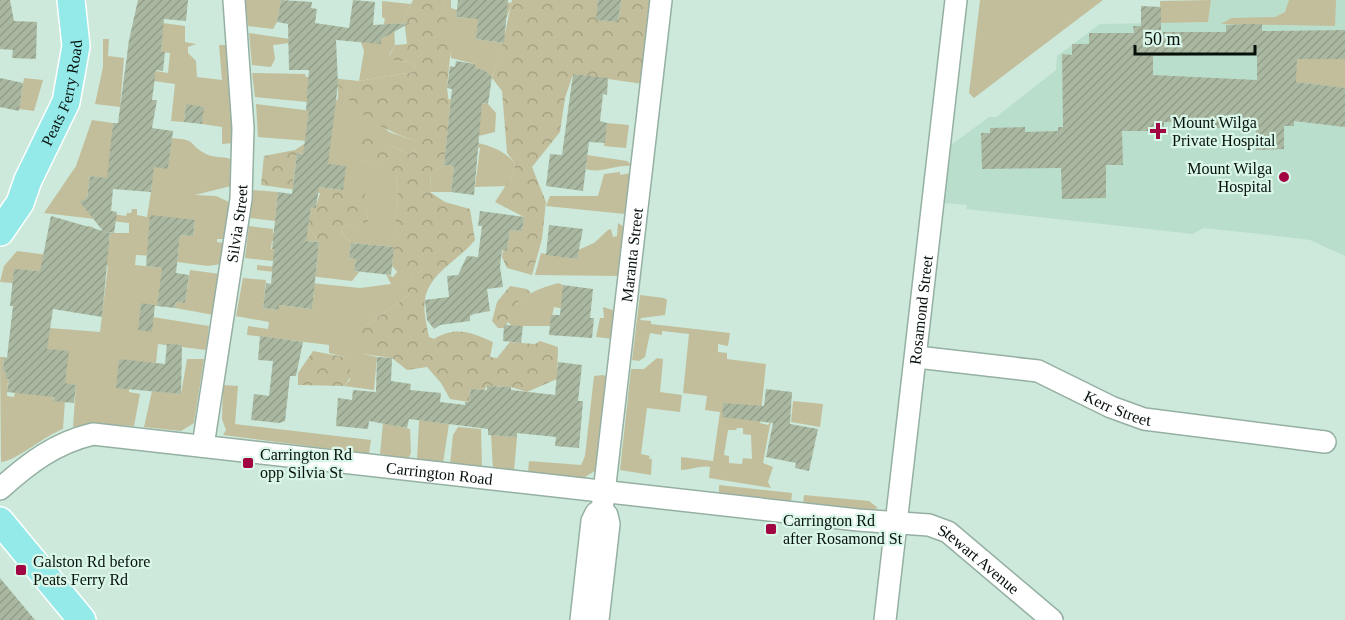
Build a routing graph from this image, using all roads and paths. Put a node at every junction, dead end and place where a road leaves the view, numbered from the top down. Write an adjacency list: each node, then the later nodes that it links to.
1 (71, 0): 5 (main road, Peats Ferry Road)
2 (234, 0): 10 (street, Silvia Street)
3 (660, 0): 12 (street, Maranta Street)
4 (956, 0): 8 (street, Rosamond Street)
5 (16, 195): 6 (main road, Peats Ferry Road); 7 (main road)
6 (0, 232)
7 (0, 246)
8 (917, 357): 9 (street, Kerr Street); 14 (street, Rosamond Street)
9 (1325, 442)
10 (202, 446): 11 (street, Carrington Road); 12 (street, Carrington Road)
11 (0, 489)
12 (602, 501): 14 (street, Carrington Road); 16 (street, Maranta Street); 17 (street, Maranta Street)
13 (0, 520): 15 (main road)
14 (896, 523): 18 (street, Rosamond Street); 19 (street, Stewart Avenue)
15 (82, 620)
16 (581, 620)
17 (598, 620)
18 (885, 620)
19 (1052, 620)

